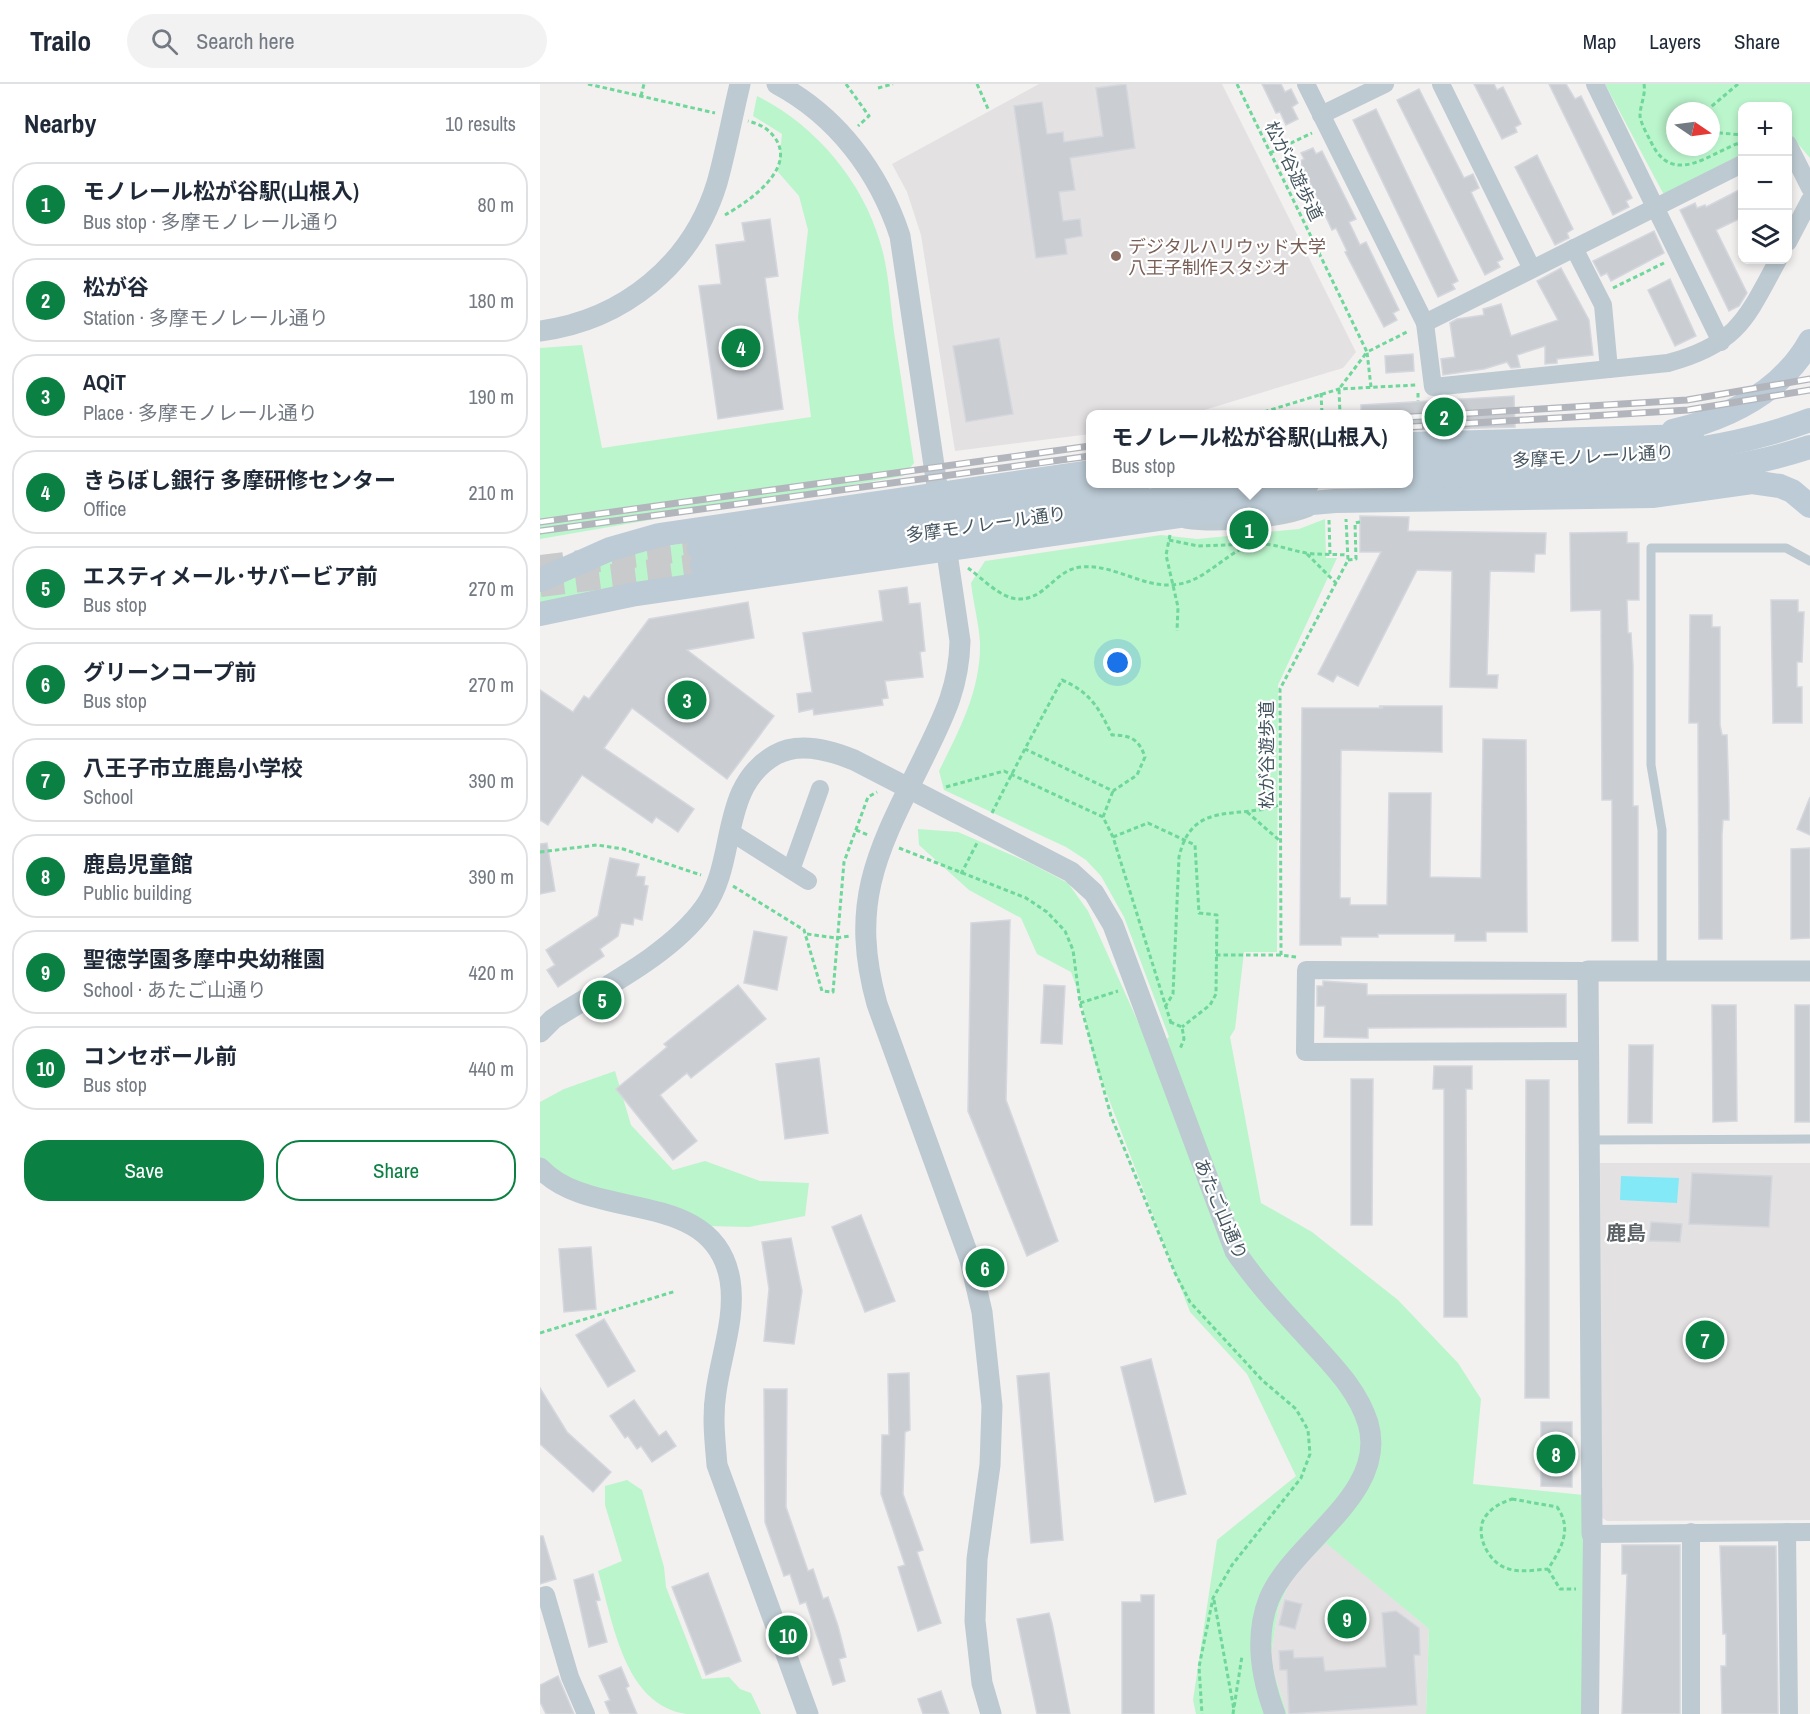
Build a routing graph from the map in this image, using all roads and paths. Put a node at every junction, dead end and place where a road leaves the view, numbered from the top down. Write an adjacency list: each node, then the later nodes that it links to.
1 (644, 84): 15 (path)
2 (740, 84): 36 (street)
3 (777, 84): 58 (street)
4 (846, 84): 19 (path)
5 (893, 84): 14 (path)
6 (977, 84): 17 (path)
7 (1237, 84): 24 (path, 松が谷遊歩道)
8 (1306, 84): 18 (street)
9 (1385, 84): 18 (street)
10 (1441, 84): 33 (street)
11 (1595, 84): 28 (street)
12 (1644, 84): 22 (path)
13 (1738, 84): 16 (path)
14 (878, 88)
15 (641, 96)
16 (1717, 102)
17 (989, 111)
18 (1324, 120): 24 (path); 35 (street)
19 (858, 126)
20 (1720, 133): 21 (path)
21 (1738, 135)
22 (1738, 144)
23 (1792, 152): 26 (street)
24 (1270, 153): 39 (path, 松が谷遊歩道)
25 (1738, 166): 28 (street)
26 (1810, 188)
27 (1810, 200): 29 (street)
28 (1655, 207): 30 (street); 31 (street)
29 (1792, 234)
30 (1574, 248): 33 (street); 34 (street)
31 (1679, 256): 34 (path); 38 (street)
32 (1776, 264): 38 (street)
33 (1532, 269): 35 (street)
34 (1598, 295): 40 (street)
35 (1425, 323): 39 (path); 41 (street)
36 (540, 331)
37 (1810, 341): 49 (main road)
38 (1721, 342): 40 (street)
39 (1367, 352): 42 (path, 松が谷遊歩道); 43 (path)
40 (1609, 369): 41 (street)
41 (1433, 384): 42 (path)
42 (1371, 387): 43 (path)
43 (1339, 389): 44 (path); 47 (path)
44 (1321, 393): 45 (path); 46 (path)
45 (1269, 410)
46 (1322, 410)
47 (1340, 410)
48 (1810, 419): 49 (main road); 52 (main road, 多摩モノレール通り)
49 (1648, 438): 50 (main road)
50 (1413, 444)
51 (1810, 447): 54 (main road, 多摩モノレール通り)
52 (1413, 461)
53 (1086, 473): 58 (main road)
54 (1652, 477): 55 (main road, 多摩モノレール通り); 59 (main road)
55 (1413, 479)
56 (1108, 488): 57 (main road, 多摩モノレール通り)
57 (1262, 488)
58 (938, 498): 67 (street); 73 (main road)
59 (1578, 498): 60 (main road); 61 (main road)
60 (1810, 506)
61 (1332, 509): 67 (main road); 69 (path)
62 (1360, 522): 70 (path)
63 (1347, 533): 70 (path, 松が谷遊歩道)
64 (1170, 534): 65 (path)
65 (1169, 540): 66 (path); 75 (path)
66 (1253, 544): 68 (path); 75 (path)
67 (946, 546): 76 (main road); 84 (street)
68 (1306, 553): 69 (path); 74 (path)
69 (1330, 554): 70 (path)
70 (1347, 557): 74 (path, 松が谷遊歩道)
71 (1810, 561): 108 (lane)
72 (968, 568): 75 (path)
73 (540, 580)
74 (1336, 583): 86 (path, 松が谷遊歩道)
75 (1173, 585): 77 (path)
76 (540, 614)
77 (1177, 631)
78 (1025, 748): 81 (path); 85 (path); 85 (path)
79 (1004, 771): 80 (path)
80 (941, 788)
81 (1005, 788)
82 (820, 789): 96 (street)
83 (881, 789): 103 (path)
84 (908, 789): 89 (street, あたご山通り); 110 (street, あたご山通り); 135 (street)
85 (1113, 791): 88 (path)
86 (1279, 805): 87 (path); 92 (path, 松が谷遊歩道)
87 (1247, 812): 91 (path); 92 (path)
88 (1103, 817)
89 (729, 831): 96 (street); 115 (street, あたご山通り)
90 (1113, 837): 91 (path)
91 (1183, 838): 104 (path); 112 (path)
92 (1280, 840): 105 (path, 松が谷遊歩道)
93 (540, 852): 98 (path)
94 (971, 855): 97 (path)
95 (922, 858): 97 (path)
96 (790, 870): 99 (street)
97 (961, 874): 111 (path)
98 (706, 877)
99 (808, 881)
100 (727, 883): 101 (path)
101 (807, 934): 103 (path); 103 (path)
102 (850, 936): 103 (path)
103 (836, 938)
104 (1216, 955): 105 (path); 114 (path)
105 (1281, 955): 106 (path)
106 (1306, 970): 107 (street); 116 (street)
107 (1588, 971): 108 (street); 116 (street)
108 (1662, 971): 109 (street)
109 (1810, 971)
110 (1135, 986): 111 (path); 137 (street, あたご山通り)
111 (1080, 1003): 130 (path)
112 (1165, 1007)
113 (1170, 1022): 114 (path)
114 (1182, 1027): 117 (path)
115 (540, 1032)
116 (1589, 1051): 118 (street)
117 (1178, 1057)
118 (1589, 1140): 119 (lane); 126 (street)
119 (1810, 1140)
120 (540, 1168): 134 (street)
121 (676, 1291): 122 (path)
122 (540, 1333)
123 (1691, 1532): 124 (street); 126 (street); 139 (street)
124 (1787, 1532): 125 (street); 140 (street)
125 (1810, 1532)
126 (1592, 1534): 128 (street)
127 (1548, 1569): 127 (path); 128 (path)
128 (1590, 1588): 138 (street)
129 (540, 1597): 133 (street)
130 (1213, 1598): 132 (path); 136 (path)
131 (1243, 1653): 132 (path)
132 (1233, 1712)
133 (586, 1714)
134 (808, 1714)
135 (991, 1714)
136 (1202, 1714)
137 (1275, 1714)
138 (1590, 1714)
139 (1691, 1714)
140 (1789, 1714)

